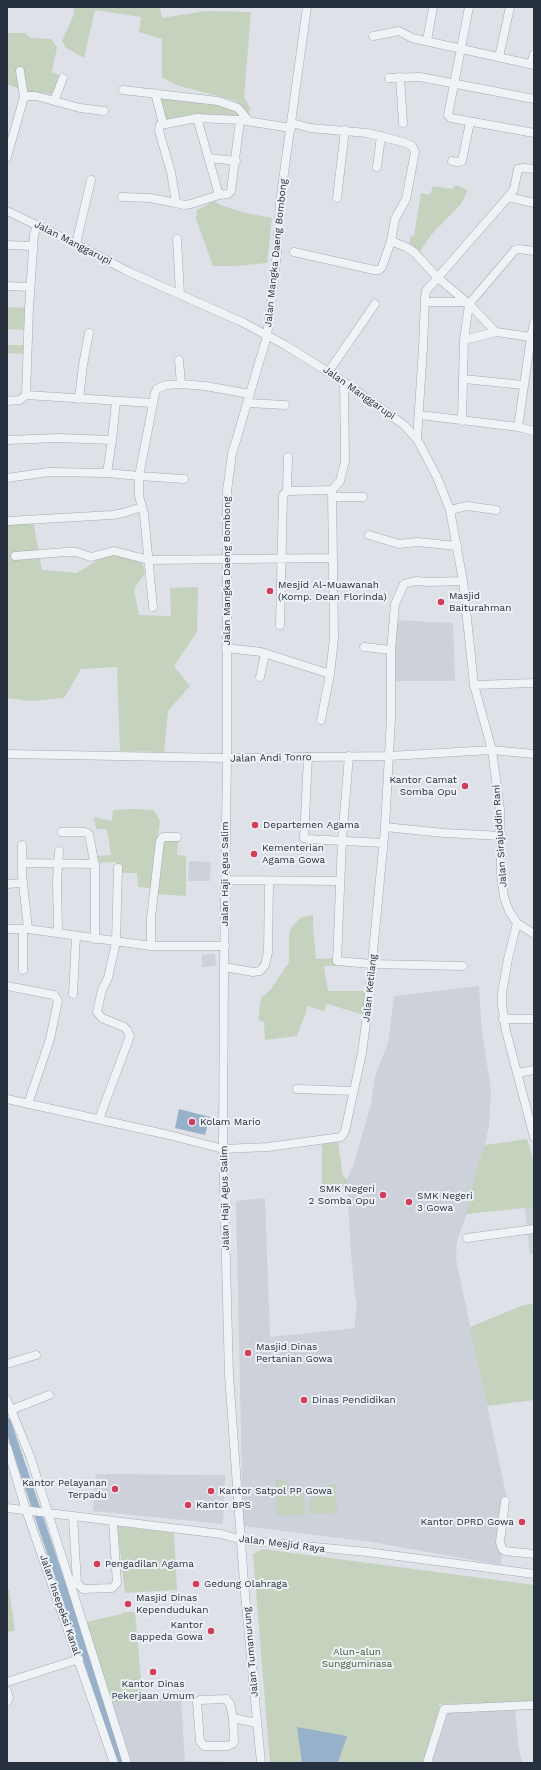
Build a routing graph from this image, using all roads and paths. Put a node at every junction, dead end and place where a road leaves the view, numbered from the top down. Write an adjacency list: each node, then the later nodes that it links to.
1 (307, 7): 27 (street, Jalan Mangka Daeng Bombong)
2 (433, 7): 6 (street)
3 (469, 7): 7 (street)
4 (510, 7): 9 (street)
5 (373, 36): 6 (street)
6 (427, 41): 7 (street)
7 (461, 49): 9 (street); 15 (street)
8 (534, 54): 10 (street)
9 (499, 57): 10 (street)
10 (533, 64)
11 (20, 71): 18 (street)
12 (400, 77): 14 (street); 15 (street); 26 (street)
13 (62, 78): 20 (street)
14 (388, 78)
15 (455, 84): 19 (street); 24 (street)
16 (123, 90): 17 (street)
17 (155, 93): 23 (street); 25 (street)
18 (24, 97): 20 (street); 31 (street)
19 (534, 99)
20 (54, 101): 21 (street)
21 (104, 111)
22 (197, 118): 23 (street); 25 (street); 32 (street)
23 (244, 120): 27 (street); 33 (street)
24 (470, 122): 29 (street); 34 (street)
25 (163, 123): 42 (street)
26 (403, 123)
27 (291, 126): 28 (street); 63 (street, Jalan Mangka Daeng Bombong)
28 (345, 130): 30 (street); 41 (street)
29 (534, 133)
30 (381, 136): 35 (street); 47 (street)
31 (7, 157)
32 (209, 158): 33 (street); 38 (street)
33 (236, 161): 38 (street)
34 (452, 161)
35 (377, 167)
36 (534, 169): 40 (street)
37 (91, 180): 48 (street)
38 (219, 195): 42 (street)
39 (122, 197): 42 (street)
40 (508, 197): 43 (street); 53 (street)
41 (337, 198)
42 (176, 203)
43 (534, 203)
44 (7, 212): 45 (street, Jalan Manggarupi)
45 (37, 225): 48 (street, Jalan Manggarupi); 50 (street)
46 (177, 239): 56 (street)
47 (391, 242): 52 (street); 53 (street)
48 (76, 244): 56 (street, Jalan Manggarupi)
49 (7, 245): 50 (street)
50 (33, 246): 55 (street)
51 (534, 251): 58 (street)
52 (294, 252)
53 (437, 277): 57 (street); 58 (street)
54 (7, 286): 55 (street)
55 (30, 287): 73 (street)
56 (180, 294): 63 (street, Jalan Manggarupi)
57 (425, 302): 58 (street); 80 (street)
58 (468, 303): 61 (street); 65 (street)
59 (375, 304): 67 (street)
60 (534, 323): 64 (street)
61 (496, 332): 64 (street); 65 (street)
62 (89, 334): 74 (street)
63 (267, 336): 67 (street, Jalan Manggarupi); 72 (street, Jalan Mangka Daeng Bombong)
64 (533, 338): 71 (street)
65 (464, 340): 68 (street)
66 (179, 360): 70 (street)
67 (329, 371): 69 (street, Jalan Manggarupi)
68 (464, 379): 71 (street); 81 (street)
69 (344, 382): 84 (street, Jalan Manggarupi); 93 (street)
70 (181, 384): 72 (street); 77 (street)
71 (523, 385): 82 (street)
72 (250, 394): 78 (street, Jalan Mangka Daeng Bombong)
73 (26, 395): 74 (street); 75 (street)
74 (79, 399): 76 (street)
75 (7, 401)
76 (116, 402): 77 (street); 86 (street)
77 (153, 403): 89 (street)
78 (248, 404): 79 (street); 105 (street, Jalan Mangka Daeng Bombong)
79 (285, 405)
80 (420, 415): 81 (street); 84 (street)
81 (462, 421): 82 (street)
82 (518, 427): 83 (street)
83 (534, 431)
84 (418, 439): 96 (street, Jalan Manggarupi)
85 (7, 440): 86 (street)
86 (112, 440): 88 (street)
87 (288, 457): 92 (street)
88 (107, 473): 89 (street); 90 (street)
89 (140, 476): 91 (street); 95 (street)
90 (7, 478)
91 (184, 479)
92 (287, 491): 93 (street); 102 (street)
93 (333, 494): 94 (street); 103 (street)
94 (363, 497)
95 (142, 507): 98 (street); 104 (street)
96 (450, 510): 97 (street); 100 (street, Jalan Manggarupi)
97 (496, 510)
98 (8, 521)
99 (369, 535): 100 (street)
100 (457, 546): 106 (street, Jalan Manggarupi)
101 (15, 556): 104 (street)
102 (281, 558): 103 (street); 105 (street); 108 (street)
103 (332, 558): 113 (street)
104 (149, 560): 105 (street); 107 (street)
105 (227, 560): 110 (street, Jalan Mangka Daeng Bombong)
106 (462, 580): 111 (street, Jalan Ketilang); 116 (street, Jalan Manggarupi)
107 (153, 607)
108 (280, 625)
109 (364, 647): 111 (street)
110 (226, 648): 112 (street); 124 (street, Jalan Mangka Daeng Bombong)
111 (391, 650): 122 (street, Jalan Ketilang)
112 (265, 654): 113 (street); 114 (street)
113 (330, 674): 117 (street)
114 (260, 677)
115 (534, 683): 116 (street)
116 (474, 685): 118 (street, Jalan Manggarupi)
117 (321, 720)
118 (492, 750): 120 (street, Jalan Andi Tonro); 122 (street, Jalan Andi Tonro); 127 (street, Jalan Sirajuddin Rani)
119 (7, 754): 124 (street, Jalan Andi Tonro)
120 (534, 754)
121 (349, 756): 122 (street, Jalan Andi Tonro); 123 (street, Jalan Andi Tonro); 129 (street)
122 (389, 756): 125 (street, Jalan Ketilang)
123 (308, 757): 124 (street, Jalan Andi Tonro); 129 (street)
124 (227, 758): 137 (street, Jalan Haji Agus Salim)
125 (385, 827): 127 (street); 130 (street, Jalan Ketilang)
126 (62, 832): 135 (street)
127 (502, 836): 142 (street, Jalan Sirajuddin Rani)
128 (177, 837): 150 (street)
129 (342, 840): 130 (street); 138 (street)
130 (383, 843): 152 (street, Jalan Ketilang)
131 (22, 846): 133 (street)
132 (59, 851): 134 (street)
133 (22, 863): 134 (street); 140 (street)
134 (58, 864): 135 (street); 145 (street)
135 (95, 864): 148 (street)
136 (118, 868): 149 (street)
137 (225, 880): 139 (street); 151 (street, Jalan Haji Agus Salim)
138 (340, 881): 139 (street); 152 (street)
139 (269, 882): 154 (street)
140 (23, 883): 141 (street); 144 (street)
141 (7, 884)
142 (518, 923): 146 (street, Jalan Sirajuddin Rani); 158 (street)
143 (7, 929): 144 (street)
144 (26, 929): 145 (street); 155 (street)
145 (58, 933): 147 (street)
146 (534, 934)
147 (76, 936): 148 (street); 157 (street)
148 (95, 939): 149 (street)
149 (116, 942): 150 (street); 167 (street)
150 (151, 946): 151 (street)
151 (225, 946): 154 (street, Jalan Haji Agus Salim)
152 (372, 964): 153 (street); 163 (street, Jalan Ketilang)
153 (463, 966)
154 (224, 968): 169 (street, Jalan Haji Agus Salim)
155 (22, 970)
156 (7, 986): 165 (street)
157 (73, 994)
158 (503, 1019): 159 (street); 161 (street)
159 (534, 1019)
160 (534, 1070): 161 (street)
161 (517, 1073): 166 (street)
162 (296, 1089): 163 (street)
163 (353, 1091): 169 (street, Jalan Ketilang)
164 (7, 1099): 165 (street)
165 (28, 1104): 167 (street)
166 (531, 1113): 168 (street)
167 (99, 1119): 169 (street)
168 (534, 1137)
169 (223, 1149): 184 (street, Jalan Haji Agus Salim)
170 (534, 1229): 171 (street)
171 (467, 1238)
172 (36, 1355): 173 (street)
173 (7, 1364)
174 (49, 1395): 176 (street)
175 (7, 1400): 176 (street)
176 (11, 1410): 181 (street)
177 (7, 1447): 180 (street, Jalan Insepeksi Kanal)
178 (505, 1501): 185 (street)
179 (7, 1508): 180 (street, Jalan Mesjid Raya)
180 (28, 1510): 181 (street, Jalan Mesjid Raya); 187 (street, Jalan Insepeksi Kanal)
181 (47, 1512): 182 (street, Jalan Mesjid Raya); 195 (street)
182 (73, 1516): 183 (street, Jalan Mesjid Raya); 183 (street)
183 (113, 1522): 184 (street, Jalan Mesjid Raya)
184 (242, 1540): 186 (street, Jalan Mesjid Raya); 193 (street, Jalan Tumanurung)
185 (534, 1554)
186 (534, 1574)
187 (79, 1660): 188 (street); 194 (street, Jalan Insepeksi Kanal)
188 (7, 1682)
189 (7, 1691): 190 (street)
190 (7, 1702)
191 (534, 1705): 197 (street)
192 (234, 1718): 192 (street); 193 (street)
193 (257, 1723): 196 (street, Jalan Tumanurung)
194 (114, 1763)
195 (127, 1763)
196 (261, 1763)
197 (427, 1763)

